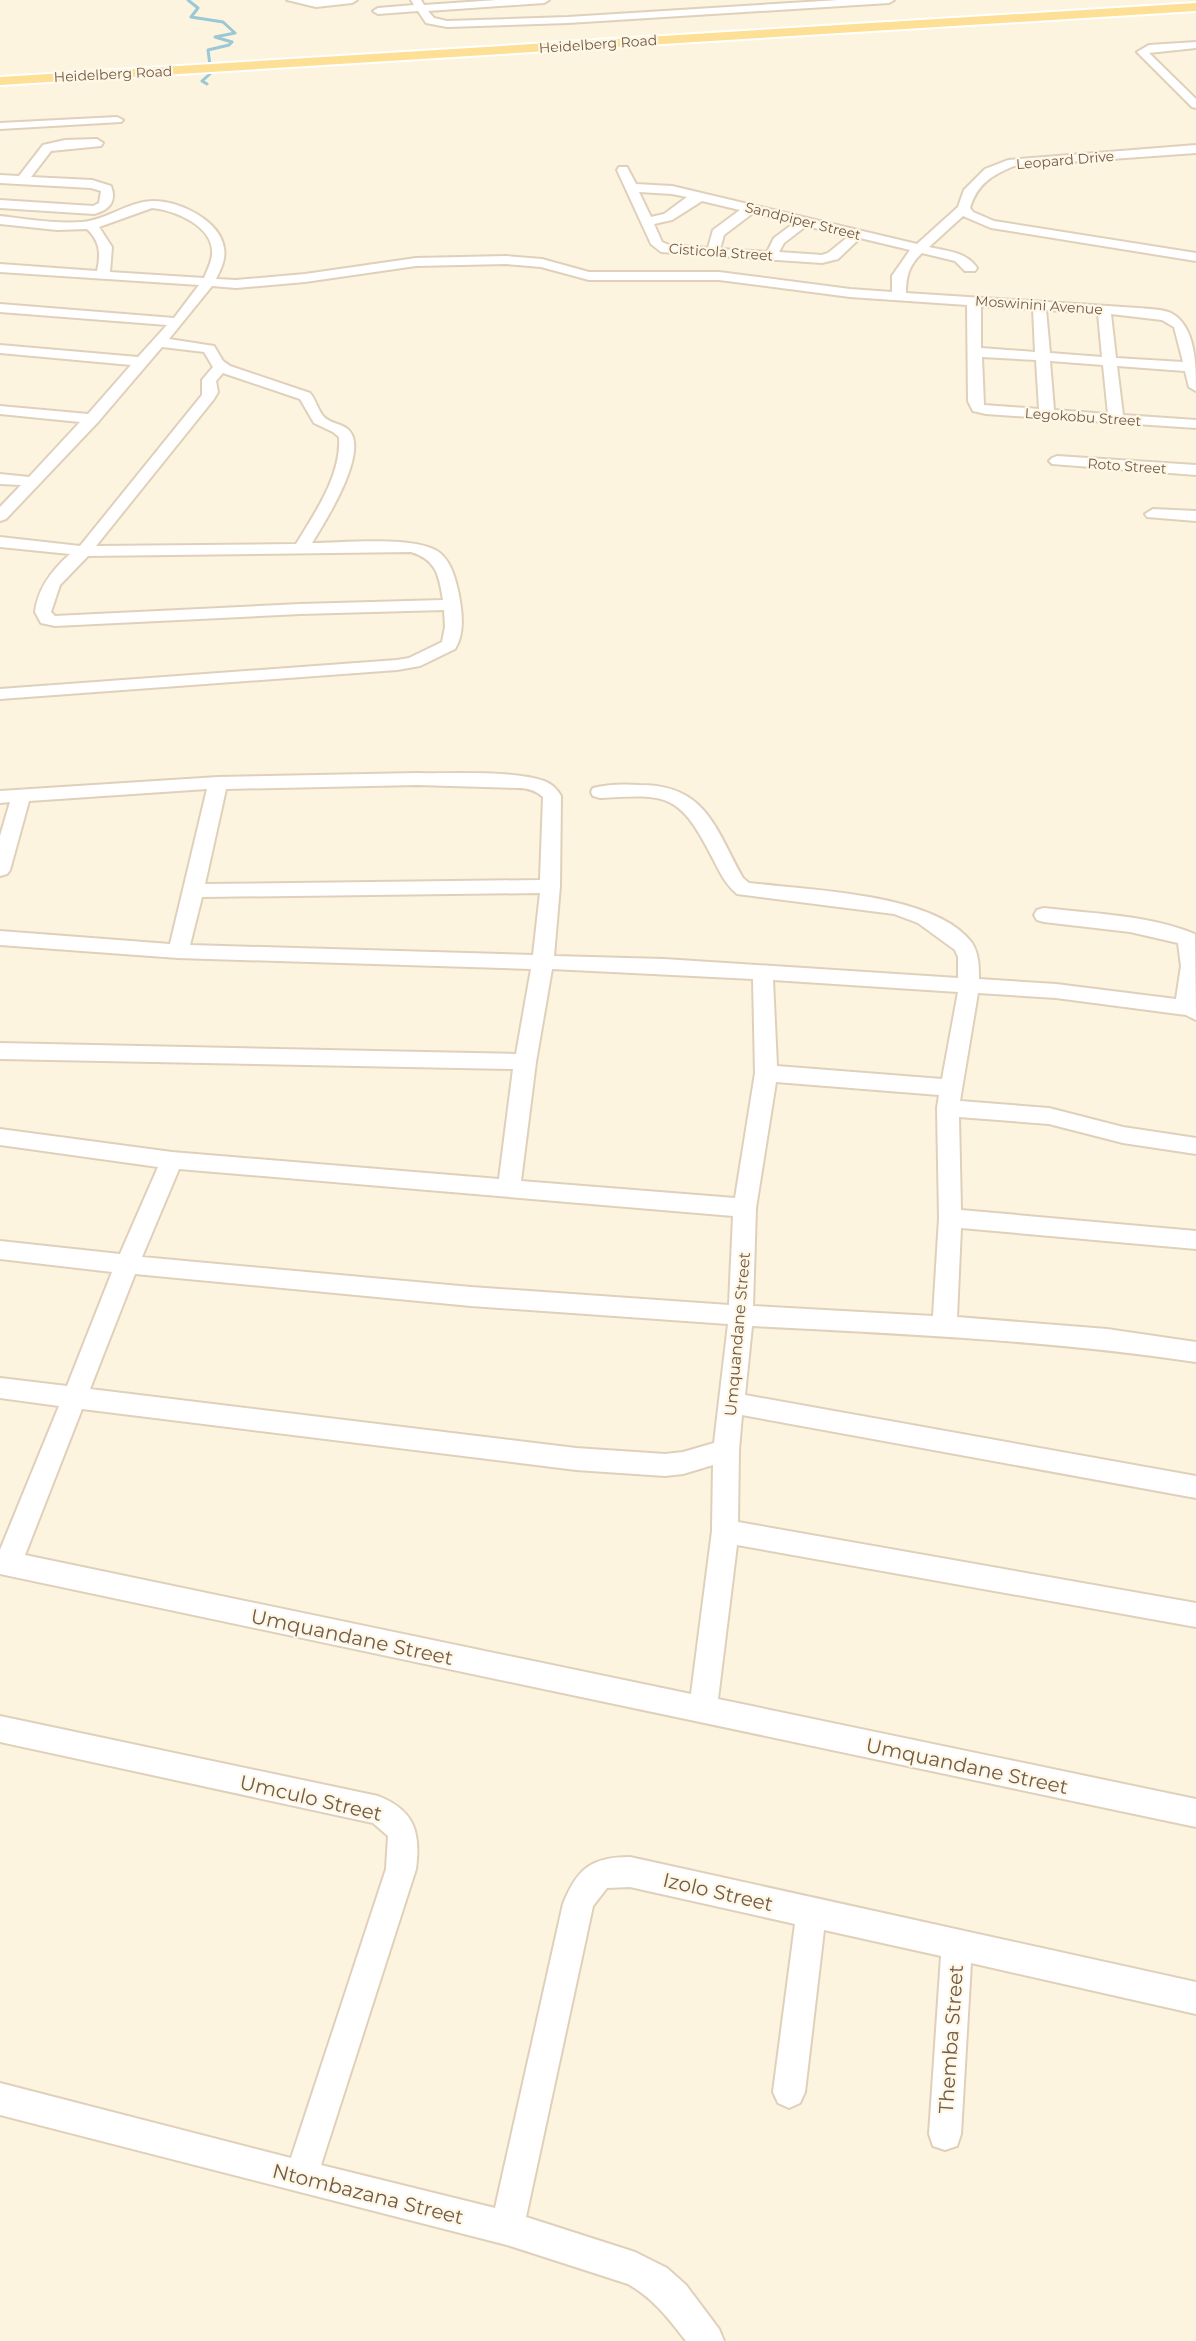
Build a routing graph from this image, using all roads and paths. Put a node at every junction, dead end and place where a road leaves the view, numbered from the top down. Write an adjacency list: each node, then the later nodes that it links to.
1 (292, 0): 2 (street)
2 (352, 0)
3 (544, 0): 6 (street)
4 (664, 0): 9 (street)
5 (890, 0): 9 (street)
6 (419, 4): 8 (street); 9 (street)
7 (1196, 7): 11 (main road, Heidelberg Road)
8 (378, 11)
9 (671, 13)
10 (1193, 48): 12 (street)
11 (0, 81)
12 (1196, 105)
13 (117, 120): 14 (street)
14 (2, 128)
15 (97, 143): 19 (street)
16 (1196, 150): 24 (street, Leopard Drive)
17 (623, 170): 20 (street, Cisticola Street)
18 (0, 179): 19 (street)
19 (23, 180): 22 (street)
20 (633, 188): 21 (street, Sandpiper Street); 27 (street, Cisticola Street)
21 (702, 197): 23 (street, Sandpiper Street); 27 (street)
22 (0, 204)
23 (751, 208): 26 (street, Sandpiper Street); 31 (street)
24 (964, 208): 30 (street, Leopard Drive); 33 (street)
25 (0, 220): 28 (street)
26 (804, 221): 29 (street, Sandpiper Street); 32 (street)
27 (646, 222): 31 (street, Cisticola Street)
28 (90, 225): 36 (street); 37 (street)
29 (858, 234): 30 (street, Sandpiper Street); 32 (street, Cisticola Street)
30 (918, 249): 35 (street, Sandpiper Street); 38 (street, Leopard Drive)
31 (713, 252): 32 (street, Cisticola Street)
32 (771, 256)
33 (1196, 257)
34 (0, 268): 36 (street, Moswinini Avenue)
35 (969, 268)
36 (103, 274): 37 (street, Moswinini Avenue)
37 (207, 283): 38 (street, Moswinini Avenue); 43 (street)
38 (899, 296): 39 (street, Moswinini Avenue)
39 (974, 301): 40 (street, Moswinini Avenue); 46 (street)
40 (1039, 305): 42 (street, Moswinini Avenue); 47 (street)
41 (0, 308): 43 (street)
42 (1104, 310): 49 (street); 50 (street, Moswinini Avenue)
43 (177, 322): 44 (street)
44 (159, 342): 48 (street); 51 (street)
45 (0, 349): 48 (street)
46 (975, 352): 47 (street); 54 (street, Legokobu Street)
47 (1041, 357): 49 (street); 54 (street)
48 (142, 362): 55 (street)
49 (1110, 362): 50 (street); 56 (street)
50 (1191, 367): 52 (street, Moswinini Avenue)
51 (221, 368): 66 (street); 67 (street)
52 (1196, 387)
53 (0, 410): 55 (street)
54 (1047, 414): 56 (street, Legokobu Street)
55 (93, 419): 61 (street)
56 (1116, 419): 57 (street, Legokobu Street)
57 (1196, 424)
58 (1057, 461): 59 (street, Roto Street)
59 (1196, 470)
60 (0, 479): 61 (street)
61 (33, 483): 63 (street)
62 (1153, 514): 64 (street)
63 (0, 516)
64 (1196, 516)
65 (0, 542): 67 (street)
66 (301, 549): 67 (street); 68 (street)
67 (84, 551): 68 (street)
68 (451, 605): 69 (street)
69 (0, 694)
70 (218, 783): 72 (street); 75 (street); 76 (street)
71 (600, 792): 82 (street)
72 (21, 796): 73 (street); 74 (street)
73 (0, 797)
74 (0, 870)
75 (550, 886): 76 (street); 80 (street)
76 (194, 891): 79 (street)
77 (1044, 915): 83 (street)
78 (0, 938): 79 (street)
79 (178, 951): 80 (street)
80 (543, 961): 81 (street); 85 (street)
81 (762, 972): 82 (street); 86 (street, Umquandane Street)
82 (969, 985): 83 (street); 87 (street)
83 (1192, 1010)
84 (0, 1052): 85 (street)
85 (525, 1062): 91 (street)
86 (766, 1072): 87 (street); 92 (street, Umquandane Street)
87 (950, 1098): 89 (street); 93 (street)
88 (0, 1137): 90 (street)
89 (1196, 1146)
90 (172, 1160): 91 (street); 96 (street)
91 (509, 1189): 92 (street)
92 (745, 1208): 97 (street, Umquandane Street)
93 (950, 1218): 94 (street); 98 (street)
94 (1196, 1240)
95 (0, 1250): 96 (street)
96 (127, 1265): 97 (street); 101 (street)
97 (741, 1317): 98 (street); 102 (street, Umquandane Street)
98 (944, 1326): 99 (street)
99 (1196, 1352)
100 (0, 1388): 101 (street)
101 (76, 1396): 103 (street); 106 (street)
102 (732, 1403): 103 (street, Umquandane Street); 104 (street)
103 (726, 1450): 105 (street, Umquandane Street)
104 (1196, 1487)
105 (725, 1531): 107 (street); 108 (street, Umquandane Street)
106 (4, 1563): 108 (street, Umquandane Street)
107 (1196, 1615)
108 (703, 1711): 110 (street, Umquandane Street)
109 (0, 1729): 117 (street, Umculo Street)
110 (1196, 1813)
111 (811, 1913): 112 (street, Izolo Street); 114 (street); 118 (street, Izolo Street)
112 (957, 1945): 113 (street, Izolo Street); 116 (street, Themba Street)
113 (1196, 1998)
114 (789, 2092)
115 (0, 2099): 117 (street, Ntombazana Street)
116 (945, 2134)
117 (301, 2177): 118 (street, Ntombazana Street)
118 (507, 2228): 119 (street, Ntombazana Street)
119 (707, 2341)

